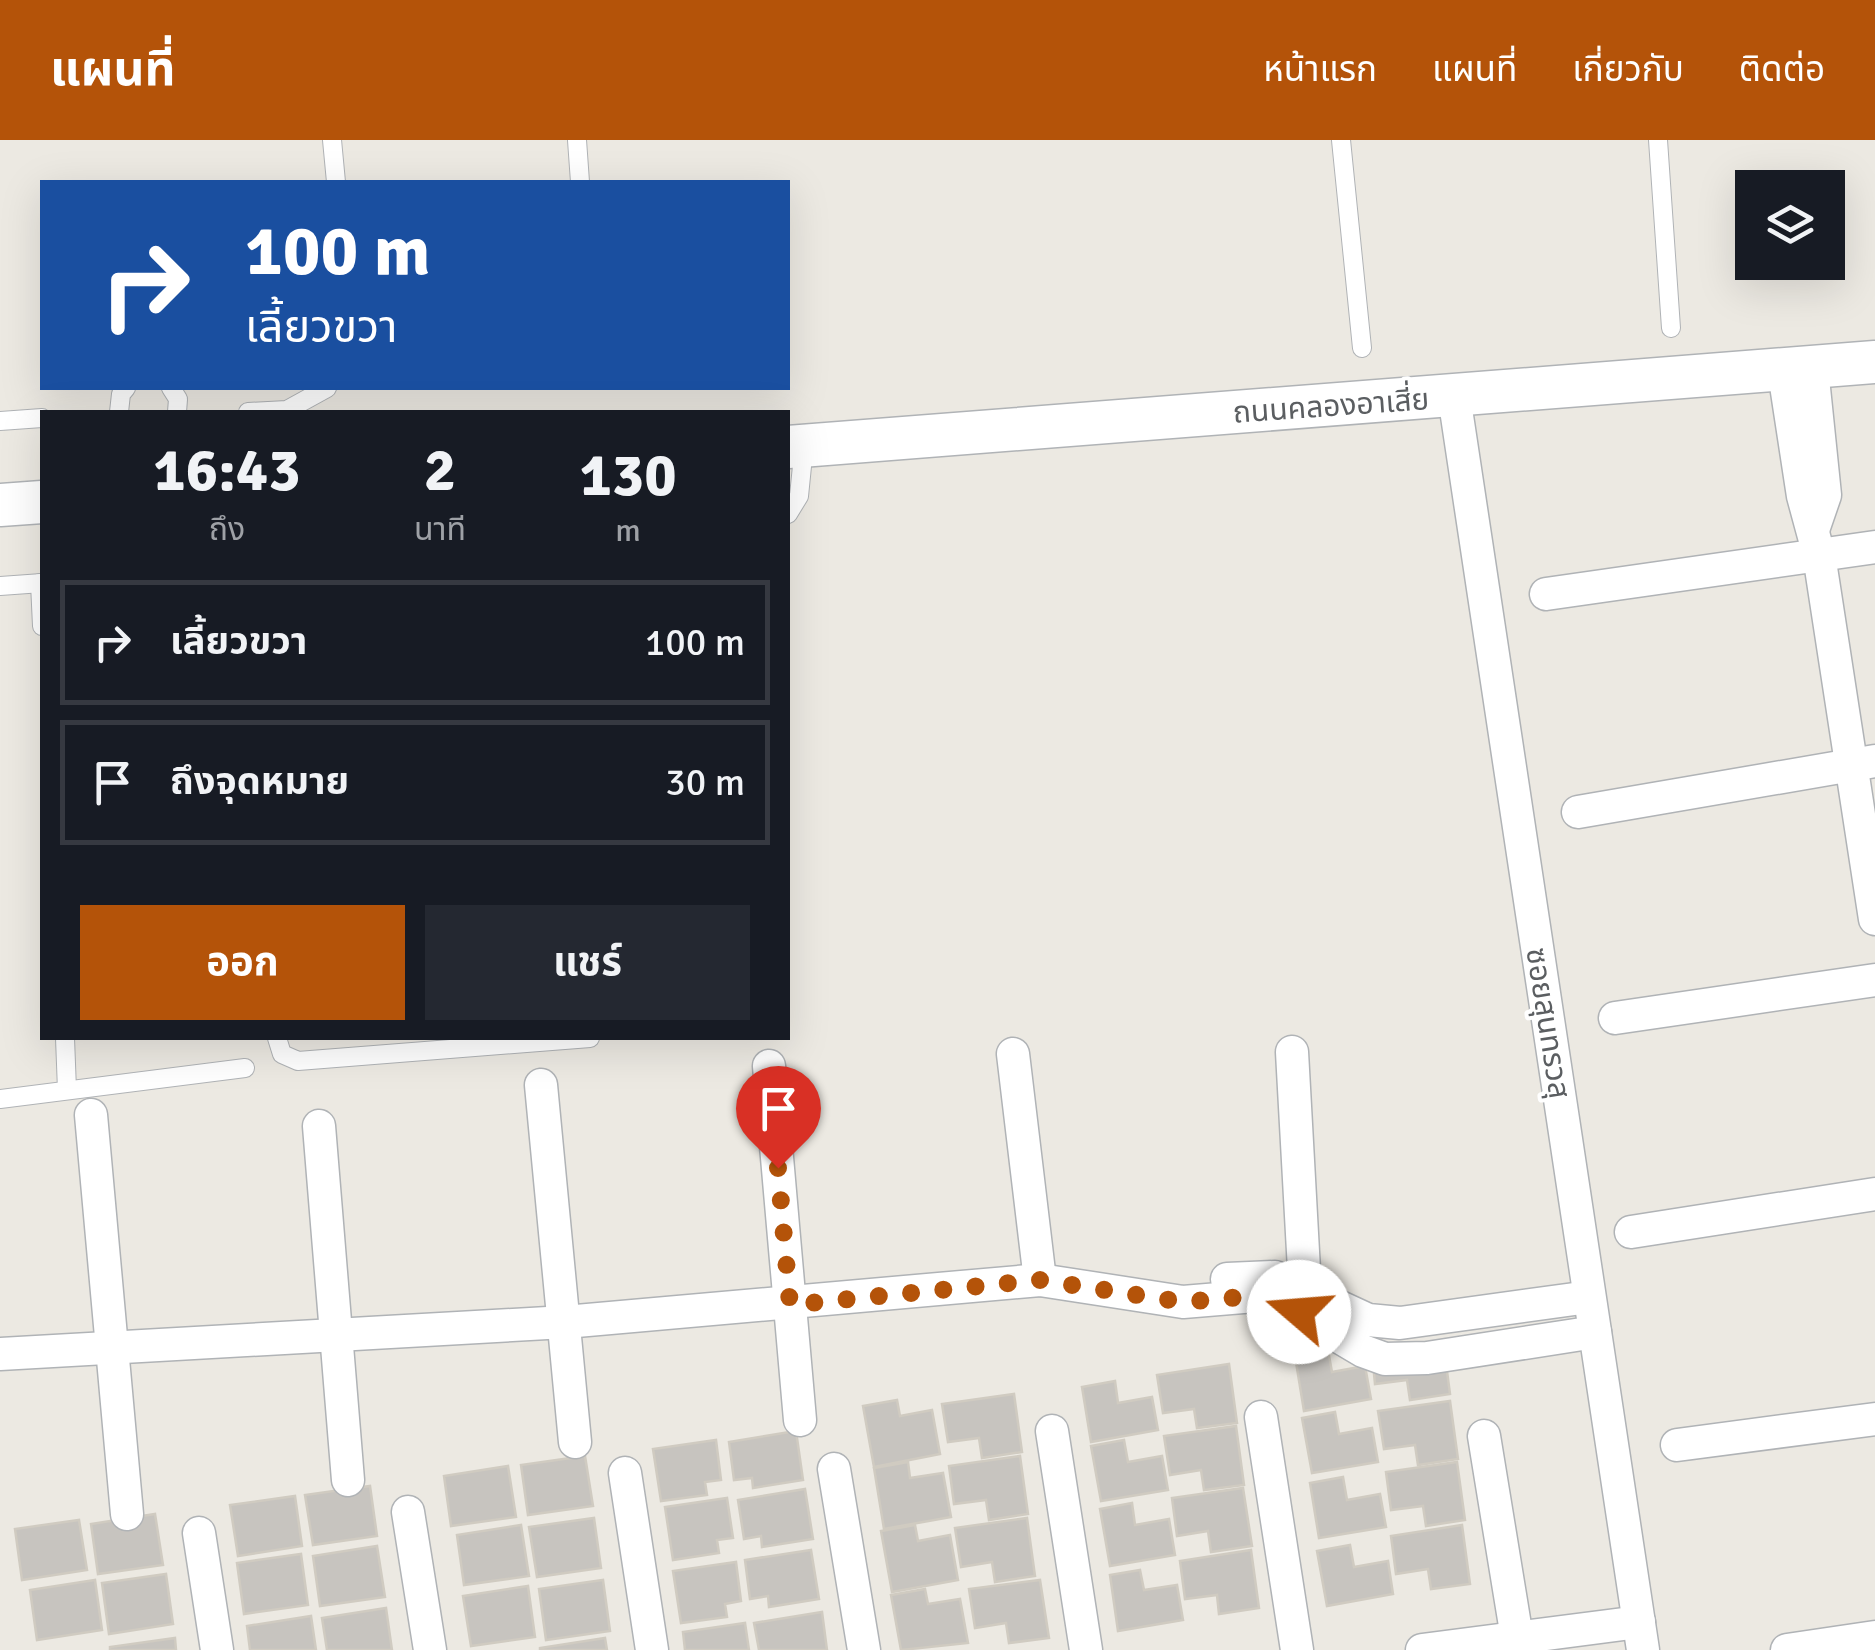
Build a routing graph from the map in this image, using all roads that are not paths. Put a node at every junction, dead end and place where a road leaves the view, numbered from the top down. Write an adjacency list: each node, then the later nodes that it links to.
1 (332, 140): 5 (lane)
2 (577, 140): 6 (lane)
3 (1341, 140): 8 (lane)
4 (1658, 140): 7 (lane)
5 (336, 180)
6 (580, 180)
7 (1671, 328)
8 (1362, 348)
9 (1875, 362): 10 (street, ถนนคลองอาเสี่ย)
10 (1798, 371): 12 (street, ถนนคลองอาเสี่ย); 20 (street)
11 (323, 390): 13 (lane)
12 (1454, 396): 16 (street, ถนนคลองอาเสี่ย); 45 (street, ซอยสุนทรวสุ)
13 (287, 410)
14 (40, 418): 15 (lane)
15 (0, 421)
16 (796, 446): 19 (lane)
17 (40, 502): 18 (street)
18 (0, 506)
19 (790, 511)
20 (1816, 541): 21 (street); 24 (street); 25 (street)
21 (1875, 547)
22 (40, 583): 23 (lane)
23 (0, 586)
24 (1546, 594)
25 (1863, 762): 26 (street); 27 (street)
26 (1578, 812)
27 (1875, 919)
28 (1875, 980): 29 (street)
29 (1616, 1018)
30 (65, 1040): 38 (lane)
31 (277, 1040): 32 (lane)
32 (563, 1040)
33 (1292, 1052): 46 (street)
34 (1013, 1054): 44 (street)
35 (769, 1066): 47 (street)
36 (245, 1068): 38 (lane)
37 (541, 1085): 49 (street)
38 (68, 1090): 39 (lane)
39 (0, 1099)
40 (91, 1115): 52 (street)
41 (319, 1126): 51 (street)
42 (1875, 1194): 43 (street)
43 (1631, 1232)
44 (1040, 1280): 46 (street); 47 (street)
45 (1589, 1297): 48 (street); 50 (street, ซอยสุนทรวสุ)
46 (1302, 1300): 48 (street); 54 (street)
47 (790, 1305): 49 (street); 57 (street)
48 (1448, 1319): 54 (street)
49 (565, 1322): 51 (street); 60 (street)
50 (1596, 1332): 54 (street); 68 (street, ซอยสุนทรวสุ)
51 (336, 1335): 52 (street); 64 (street)
52 (113, 1347): 53 (street); 66 (street)
53 (0, 1354)
54 (1456, 1354)
55 (1260, 1417): 76 (street)
56 (1875, 1419): 61 (street)
57 (800, 1420)
58 (1052, 1431): 75 (street)
59 (1484, 1436): 70 (street)
60 (576, 1442)
61 (1678, 1445)
62 (834, 1469): 74 (street)
63 (625, 1473): 73 (street)
64 (348, 1480)
65 (408, 1512): 72 (street)
66 (127, 1514)
67 (198, 1534): 71 (street)
68 (1641, 1636): 70 (street)
69 (1875, 1637): 78 (street)
70 (1518, 1644): 77 (street)
71 (218, 1650)
72 (430, 1650)
73 (652, 1650)
74 (864, 1650)
75 (1086, 1650)
76 (1297, 1650)
77 (1422, 1650)
78 (1787, 1650)

